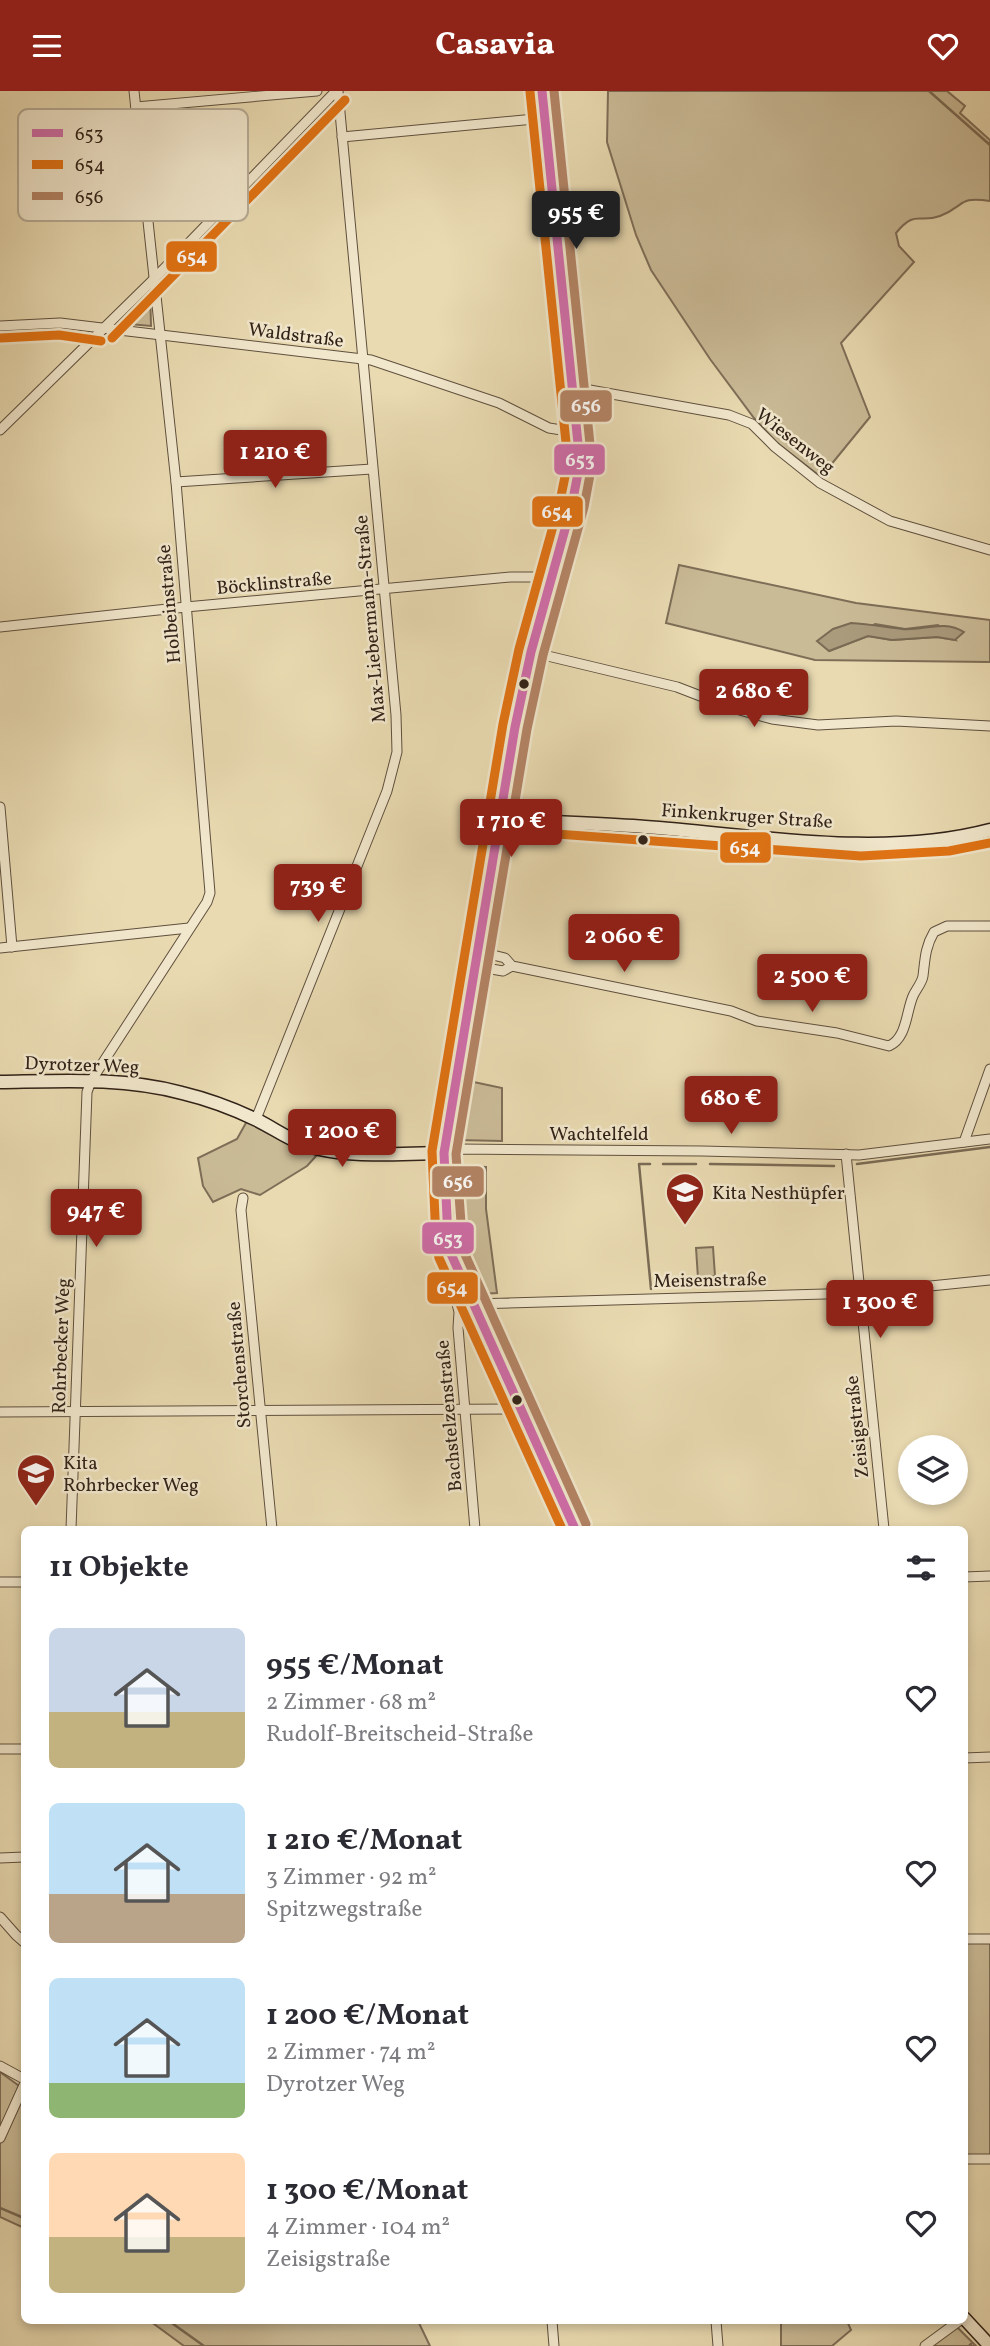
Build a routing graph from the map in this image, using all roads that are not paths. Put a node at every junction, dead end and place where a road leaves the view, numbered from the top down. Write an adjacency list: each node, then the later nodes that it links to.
1 (134, 91): 5 (street, Holbeinstraße)
2 (317, 91): 5 (street)
3 (337, 91): 7 (street, Max-Liebermann-Straße); 8 (street)
4 (542, 91): 6 (street)
5 (136, 107)
6 (545, 118): 7 (street); 16 (street)
7 (342, 137): 15 (street, Max-Liebermann-Straße)
8 (248, 182)
9 (147, 221): 11 (street, Holbeinstraße)
10 (210, 221): 11 (street)
11 (153, 280): 13 (street); 14 (street, Holbeinstraße)
12 (0, 326): 13 (street, Waldstraße)
13 (103, 329): 14 (street, Waldstraße); 17 (street)
14 (159, 335): 15 (street, Waldstraße); 20 (street, Holbeinstraße)
15 (362, 359): 18 (street, Waldstraße); 19 (street, Max-Liebermann-Straße)
16 (573, 387): 18 (street); 21 (street, Wiesenweg)
17 (0, 430)
18 (577, 430): 22 (street)
19 (372, 469): 20 (street); 23 (street, Max-Liebermann-Straße)
20 (176, 482): 24 (street, Holbeinstraße)
21 (990, 550)
22 (551, 580): 23 (street, Böcklinstraße); 26 (street)
23 (384, 590): 24 (street, Böcklinstraße); 41 (street, Max-Liebermann-Straße)
24 (186, 607): 25 (street, Böcklinstraße); 32 (street, Holbeinstraße)
25 (0, 627)
26 (531, 652): 27 (street); 29 (street)
27 (990, 726)
28 (0, 807): 33 (street)
29 (501, 818): 30 (street, Finkenkruger Straße); 35 (street)
30 (990, 830)
31 (990, 926): 37 (street)
32 (189, 928): 33 (street); 40 (street, Holbeinstraße)
33 (12, 947): 34 (street)
34 (0, 948)
35 (477, 951): 36 (street); 37 (street)
36 (474, 966): 37 (street); 44 (street)
37 (512, 966)
38 (990, 1069): 43 (street)
39 (0, 1081): 40 (street, Dyrotzer Weg)
40 (92, 1081): 41 (street, Dyrotzer Weg); 53 (street, Rohrbecker Weg)
41 (256, 1119): 44 (street, Dyrotzer Weg)
42 (990, 1139): 43 (street, Wachtelfeld)
43 (964, 1142): 45 (street, Wachtelfeld)
44 (444, 1153): 45 (street, Wachtelfeld); 50 (street)
45 (846, 1154): 48 (street, Zeisigstraße)
46 (243, 1198): 54 (street, Storchenstraße)
47 (990, 1280): 48 (street, Meisenstraße)
48 (860, 1293): 50 (street, Meisenstraße); 60 (street, Zeisigstraße)
49 (456, 1300): 51 (street, Bachstelzenstraße)
50 (473, 1304): 52 (street)
51 (465, 1409): 52 (street); 54 (street); 58 (street, Bachstelzenstraße)
52 (520, 1409): 59 (street)
53 (75, 1411): 54 (street); 55 (street); 56 (street, Rohrbecker Weg)
54 (260, 1411): 57 (street, Storchenstraße)
55 (0, 1412)
56 (71, 1526)
57 (272, 1526)
58 (475, 1526)
59 (574, 1526)
60 (884, 1526)
61 (990, 1576): 62 (street)
62 (968, 1577)
63 (0, 1582): 64 (street)
64 (21, 1582)
65 (0, 1749): 66 (street)
66 (21, 1749)
67 (990, 1757): 68 (street)
68 (968, 1758)
69 (21, 1857): 70 (street)
70 (0, 1858)
71 (0, 1917): 72 (street)
72 (21, 1939)
73 (968, 1939): 74 (street)
74 (990, 1939)
75 (0, 2066): 76 (street)
76 (21, 2077)
77 (21, 2092): 78 (street)
78 (0, 2138)
79 (968, 2159): 80 (street)
80 (990, 2159)
81 (968, 2322): 85 (street)
82 (552, 2324): 86 (street)
83 (716, 2324): 87 (street)
84 (955, 2324): 88 (street)
85 (988, 2344)
86 (554, 2346)
87 (718, 2346)
88 (925, 2346)

